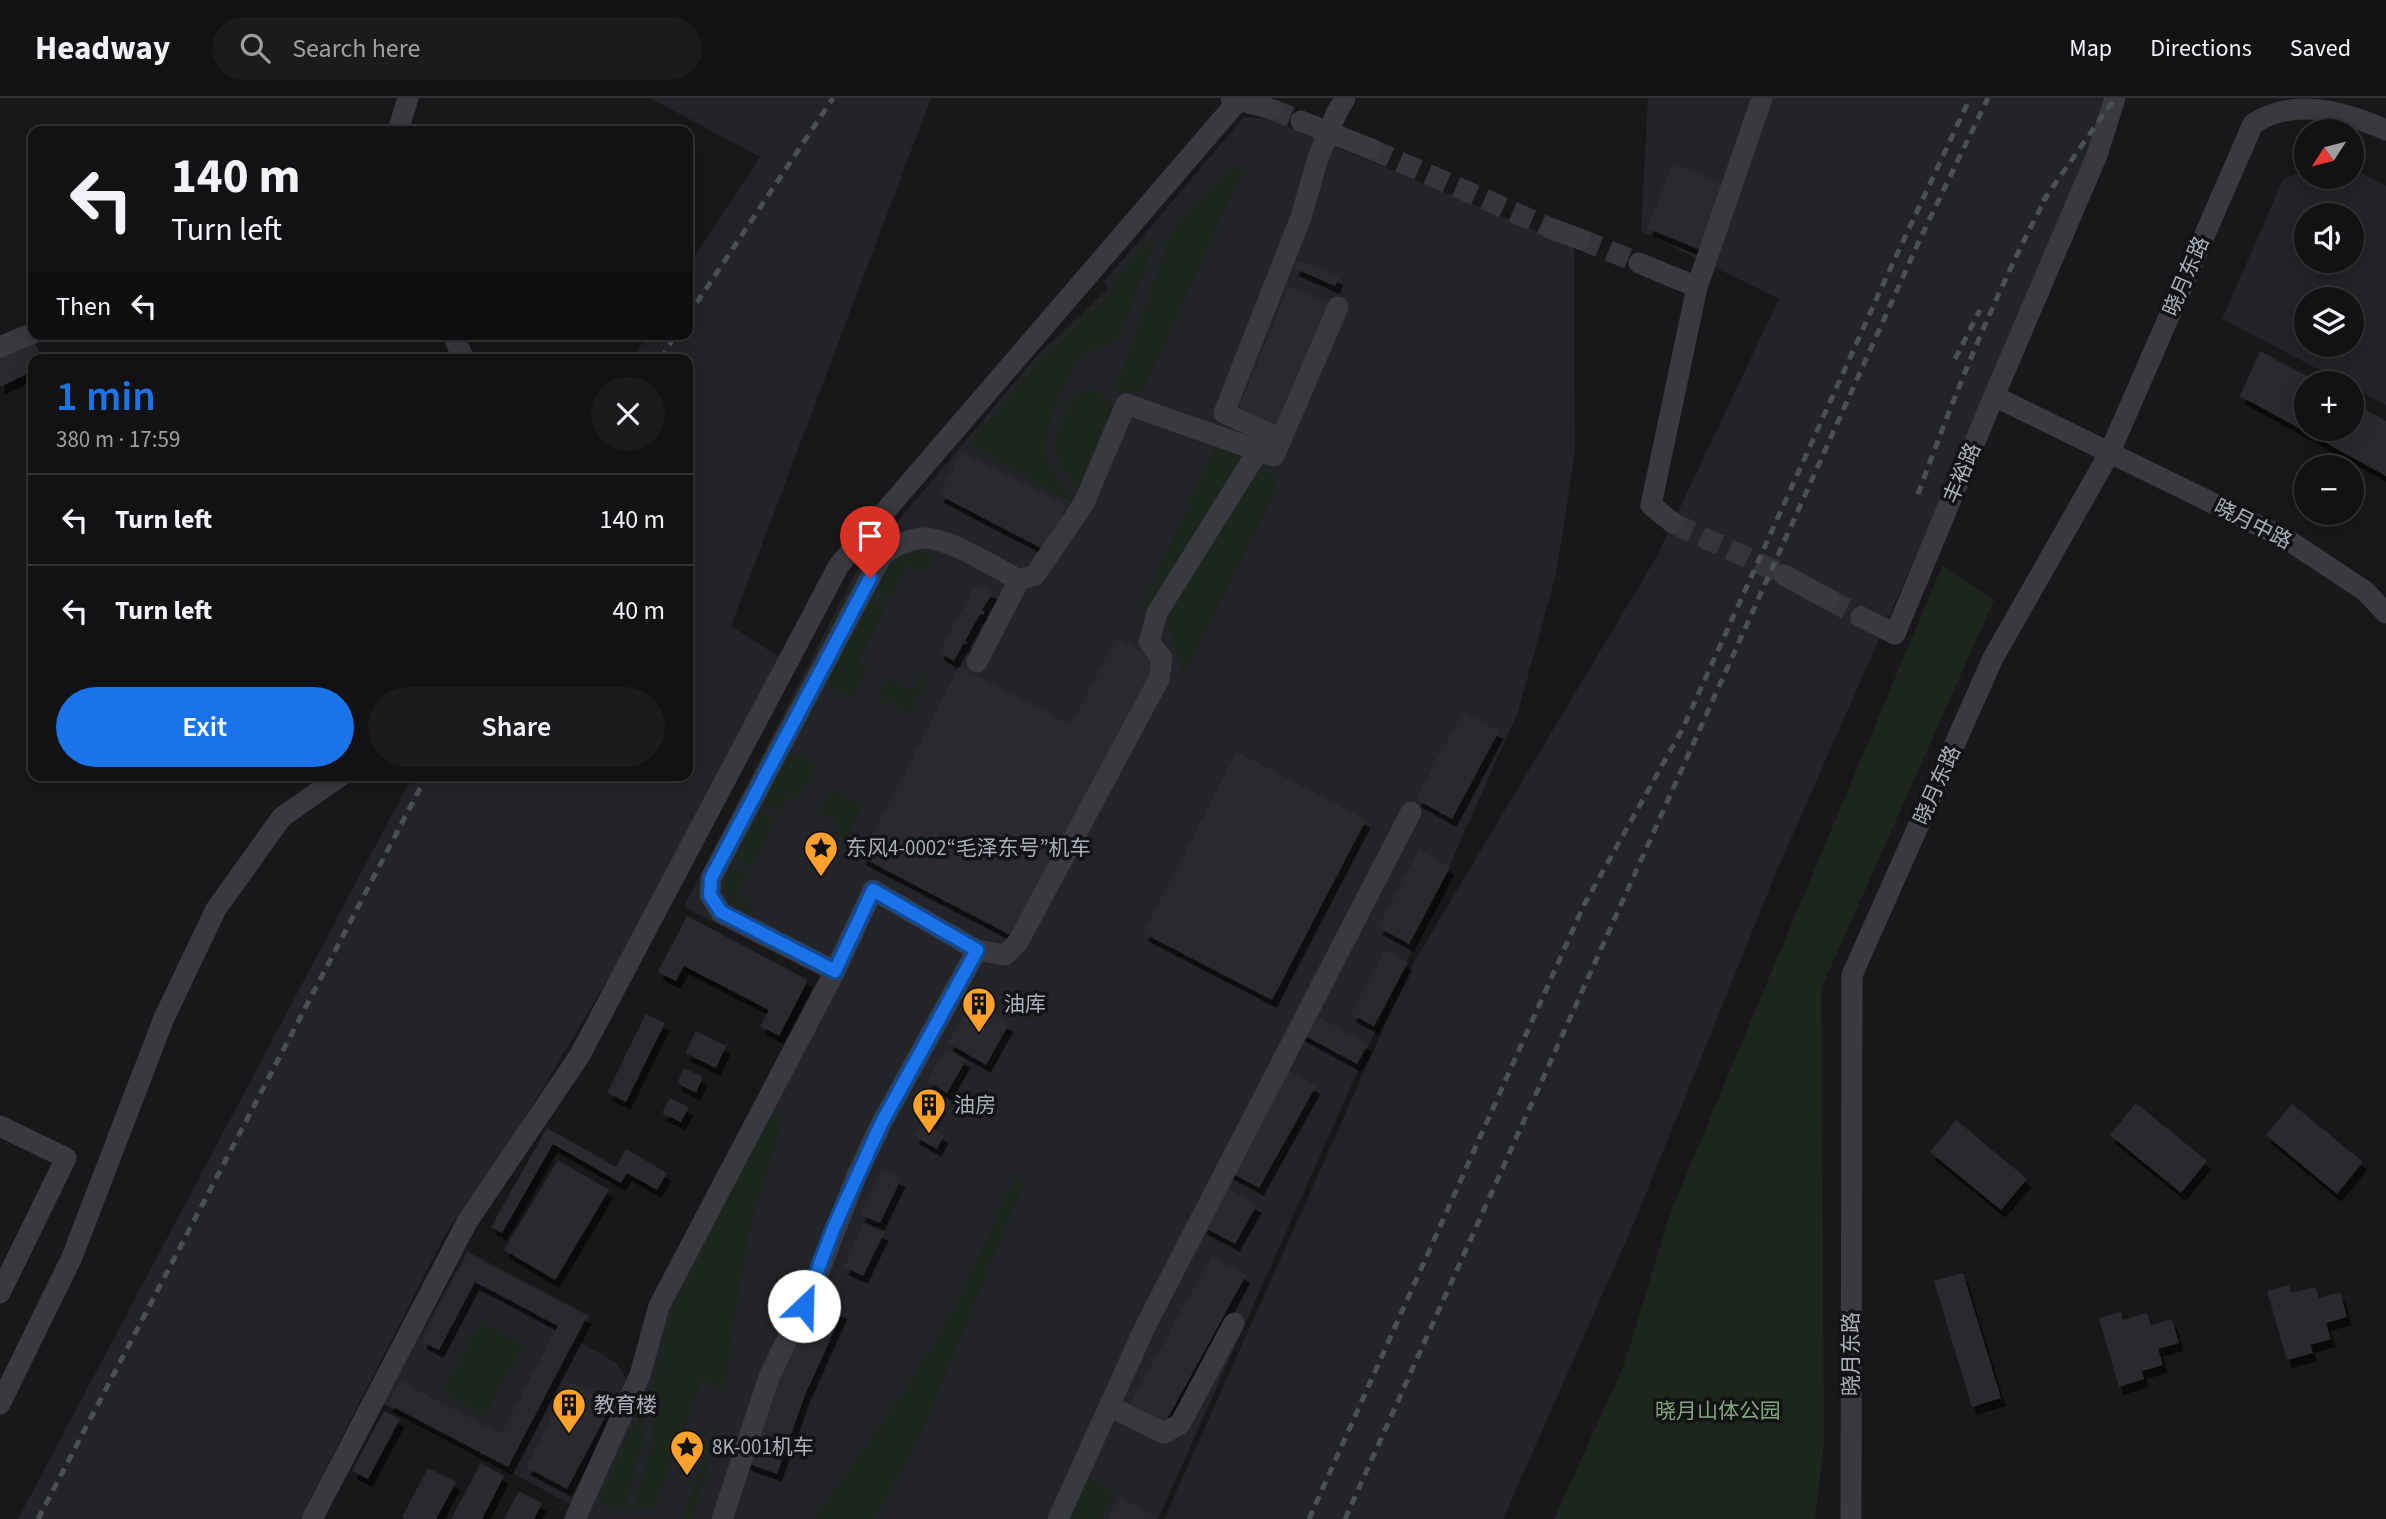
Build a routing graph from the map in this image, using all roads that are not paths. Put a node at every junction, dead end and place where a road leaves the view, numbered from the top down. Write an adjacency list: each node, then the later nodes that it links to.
1 (408, 98): 9 (street)
2 (1762, 98): 15 (street)
3 (2115, 98): 19 (street)
4 (1234, 100): 7 (street); 39 (street)
5 (2331, 101): 10 (street); 22 (street, 晓月东路)
6 (1340, 106): 20 (street, bridge)
7 (1271, 109)
8 (1301, 121): 11 (street)
9 (400, 126)
10 (2386, 130)
11 (1371, 149)
12 (1552, 229): 13 (street)
13 (1580, 239)
14 (1639, 263): 15 (street)
15 (1696, 287): 23 (street)
16 (1338, 307): 20 (street)
17 (28, 335): 18 (street)
18 (0, 347)
19 (1994, 396): 22 (street); 28 (street, 丰裕路)
20 (1281, 439): 21 (street)
21 (1258, 451): 25 (street); 32 (street)
22 (2109, 454): 27 (street, 晓月中路); 43 (street, 晓月东路)
23 (1673, 523)
24 (1784, 575): 26 (street)
25 (1019, 580): 29 (street); 33 (street)
26 (1828, 599)
27 (2386, 612)
28 (1861, 617)
29 (977, 662)
30 (333, 781): 37 (street)
31 (1411, 812): 38 (street)
32 (977, 950): 33 (street); 41 (street)
33 (835, 971): 40 (street)
34 (0, 1126): 35 (street)
35 (0, 1293)
36 (1234, 1322): 38 (street)
37 (0, 1404)
38 (1109, 1406): 42 (street)
39 (312, 1519)
40 (575, 1519)
41 (722, 1519)
42 (1058, 1519)
43 (1851, 1519)

